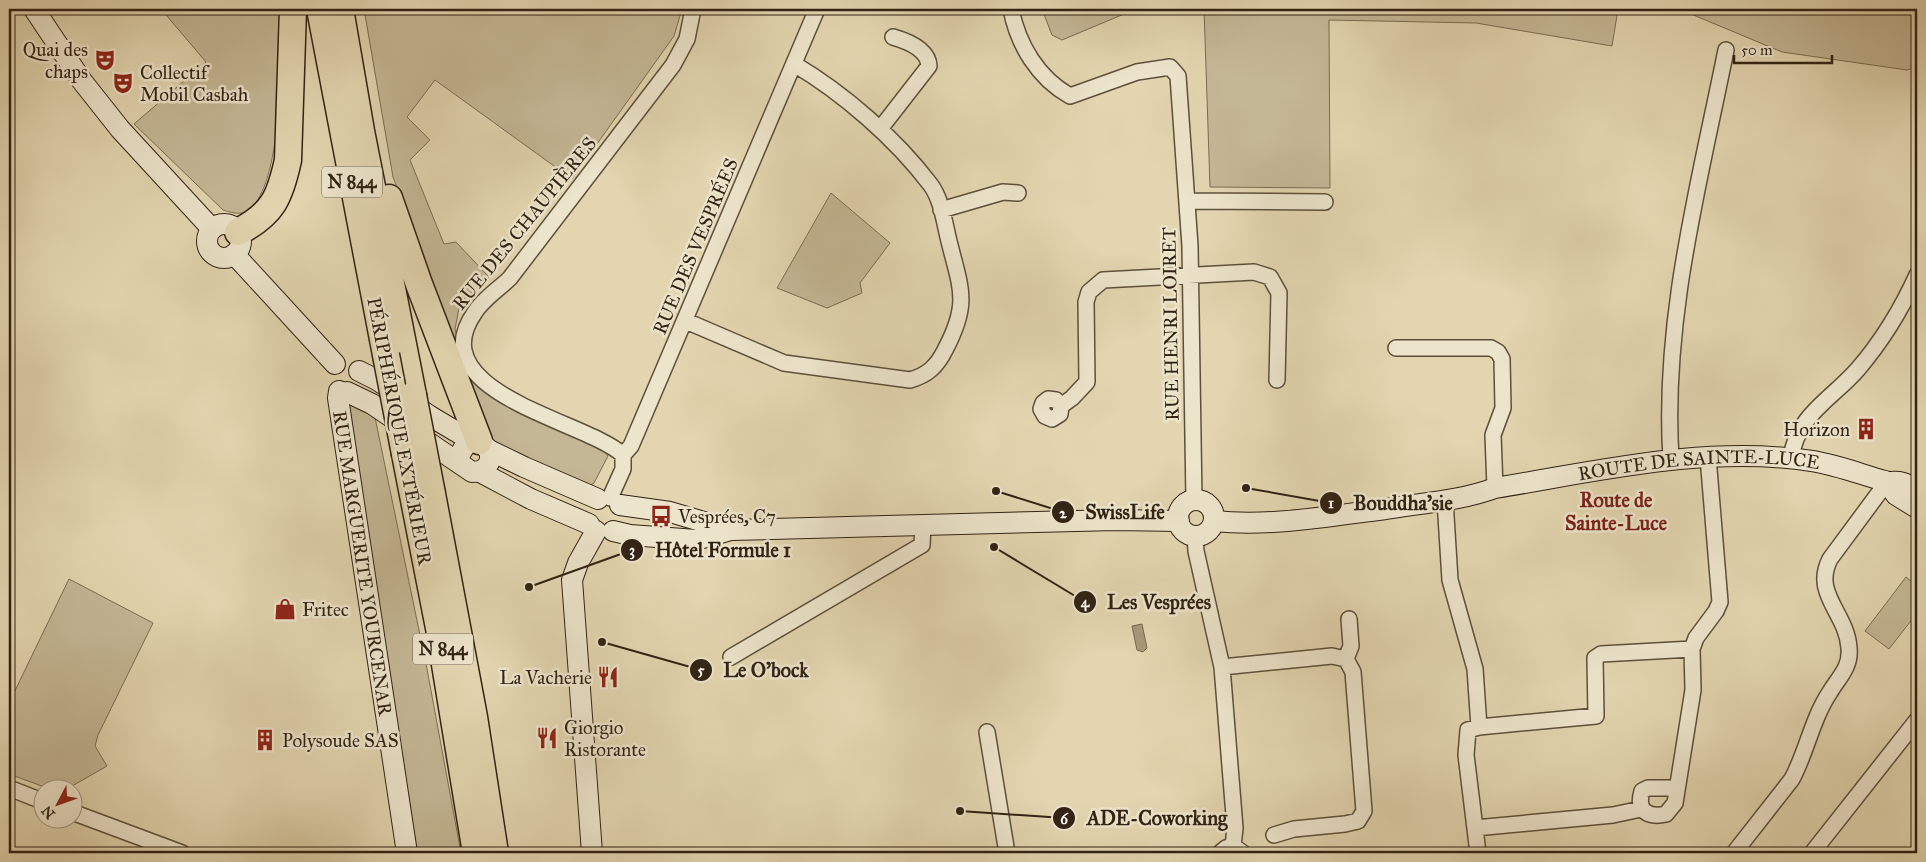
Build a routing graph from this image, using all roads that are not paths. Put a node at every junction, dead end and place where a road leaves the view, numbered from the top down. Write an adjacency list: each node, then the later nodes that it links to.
1 (34, 9): 17 (street)
2 (293, 9): 18 (highway)
3 (320, 9): 63 (highway, PÉRIPHÉRIQUE EXTÉRIEUR / N 844, bridge)
4 (340, 9): 12 (highway, N 844)
5 (693, 9): 29 (street, RUE DES CHAUPIÈRES)
6 (817, 9): 10 (street, RUE DES VESPRÉES)
7 (1011, 9): 14 (street, RUE HENRI LOIRET)
8 (893, 37): 11 (street)
9 (1726, 50): 32 (street)
10 (794, 64): 11 (street); 21 (street, RUE DES VESPRÉES)
11 (880, 130): 16 (street)
12 (361, 131): 28 (highway); 63 (highway, N 844, bridge)
13 (1018, 193): 16 (street)
14 (1187, 201): 15 (street); 19 (street, RUE HENRI LOIRET)
15 (1325, 202)
16 (941, 210): 21 (street)
17 (212, 229): 18 (street); 18 (street)
18 (236, 243): 23 (street)
19 (1190, 274): 25 (street); 27 (street); 40 (street, RUE HENRI LOIRET)
20 (1917, 275): 31 (street)
21 (686, 321): 29 (street, RUE DES VESPRÉES)
22 (1396, 348): 36 (street)
23 (335, 364): 24 (street); 26 (street)
24 (359, 371): 26 (street); 28 (street)
25 (1277, 380)
26 (343, 391): 33 (street); 66 (street, RUE MARGUERITE YOURCENAR)
27 (1061, 406)
28 (480, 444): 33 (street); 34 (street); 38 (street)
29 (623, 455): 38 (street, RUE DES VESPRÉES)
30 (1708, 456): 31 (street, ROUTE DE SAINTE-LUCE); 32 (street, ROUTE DE SAINTE-LUCE); 49 (street)
31 (1791, 459): 35 (street, ROUTE DE SAINTE-LUCE)
32 (1671, 460): 36 (street, ROUTE DE SAINTE-LUCE)
33 (460, 462): 34 (street)
34 (480, 472): 45 (street)
35 (1886, 482): 37 (street, ROUTE DE SAINTE-LUCE); 41 (street, ROUTE DE SAINTE-LUCE); 70 (street)
36 (1495, 488): 39 (street, ROUTE DE SAINTE-LUCE)
37 (1917, 489)
38 (609, 500): 45 (street); 45 (street); 46 (street)
39 (1445, 500): 43 (street, ROUTE DE SAINTE-LUCE); 54 (street)
40 (1194, 501): 42 (street); 43 (street)
41 (1917, 508)
42 (1179, 521): 44 (street); 47 (street)
43 (1214, 521): 47 (street)
44 (923, 524): 46 (street); 50 (street)
45 (599, 529): 46 (street); 67 (street)
46 (731, 530)
47 (1195, 536): 52 (street)
48 (1349, 619): 51 (street)
49 (1692, 649): 54 (street); 57 (street)
50 (731, 657)
51 (1346, 659): 52 (street); 62 (street)
52 (1222, 667): 64 (street)
53 (1917, 720): 71 (street)
54 (1479, 728): 61 (street)
55 (987, 732): 68 (street)
56 (9, 788): 58 (street)
57 (1676, 788): 59 (street); 59 (street)
58 (32, 797)
59 (1641, 809): 61 (street)
60 (82, 816): 65 (street)
61 (1475, 828): 69 (street)
62 (1274, 835)
63 (485, 850)
64 (1232, 851)
65 (182, 853)
66 (407, 853)
67 (592, 853)
68 (1006, 853)
69 (1478, 853)
70 (1734, 853)
71 (1812, 853)

